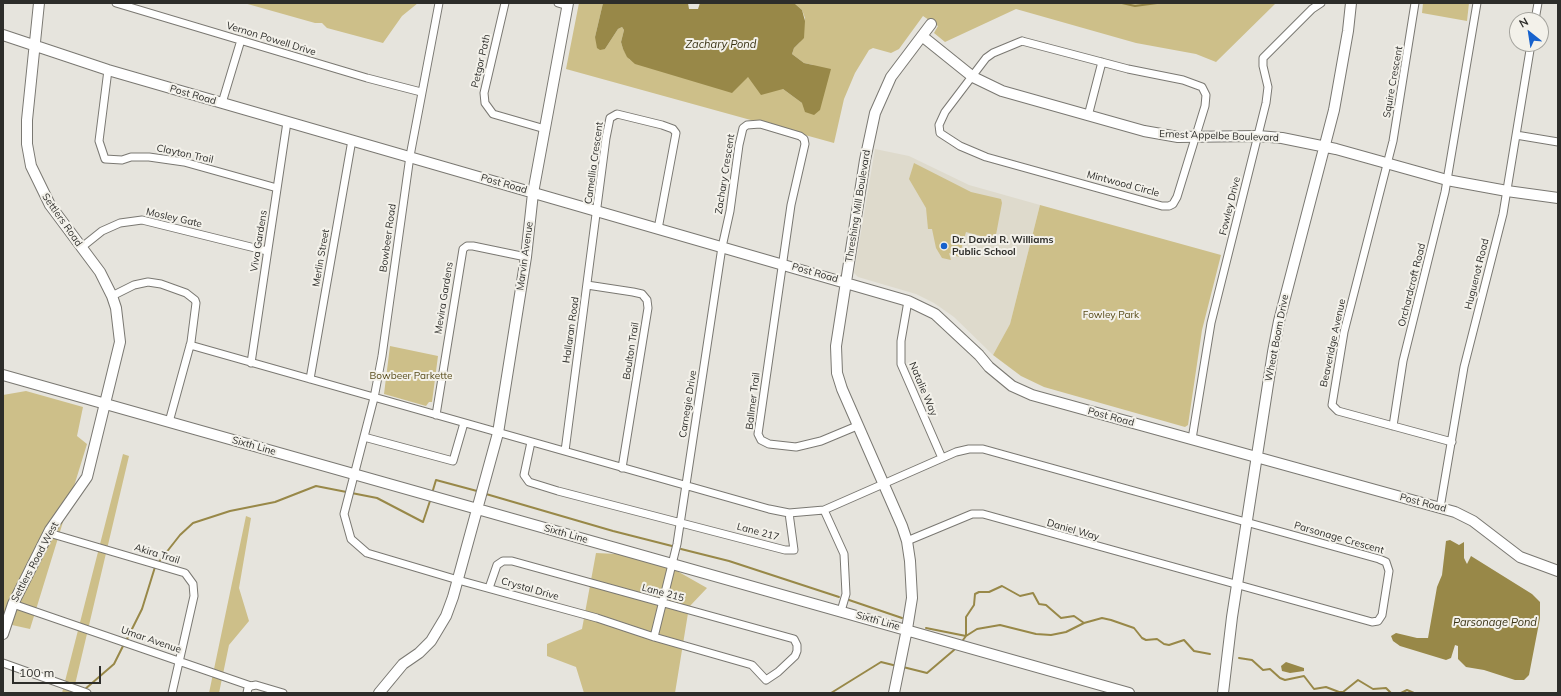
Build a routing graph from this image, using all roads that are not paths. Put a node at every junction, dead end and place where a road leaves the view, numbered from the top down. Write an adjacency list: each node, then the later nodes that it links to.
1 (39, 3): 14 (street, Settlers Road)
2 (116, 3): 13 (street, Vernon Powell Drive)
3 (439, 3): 19 (street, Bowbeer Road)
4 (505, 3): 23 (street, Petgor Path)
5 (1321, 3): 25 (street, Fowley Drive)
6 (1351, 3): 29 (street, Wheat Boom Drive)
7 (1415, 3): 31 (street, Squire Crescent)
8 (1477, 3): 32 (street, Orchardcroft Road)
9 (565, 4): 23 (street, Marvin Avenue)
10 (931, 24): 12 (street, Threshing Mill Boulevard)
11 (3, 35): 14 (street, Post Road)
12 (922, 36): 18 (street, Ernest Appelbe Boulevard); 44 (street, Threshing Mill Boulevard)
13 (242, 40): 19 (street, Vernon Powell Drive); 20 (street)
14 (35, 45): 17 (street, Post Road); 40 (street, Settlers Road)
15 (1530, 52): 24 (street, Huguenot Road)
16 (1102, 62): 18 (street, Mintwood Circle); 21 (street); 26 (street, Mintwood Circle)
17 (108, 70): 20 (street, Post Road); 33 (street, Clayton Trail)
18 (973, 77): 21 (street, Ernest Appelbe Boulevard); 26 (street, Mintwood Circle)
19 (420, 92): 30 (street, Bowbeer Road)
20 (222, 103): 22 (street, Post Road)
21 (1088, 116): 26 (street, Ernest Appelbe Boulevard)
22 (286, 122): 27 (street, Post Road); 33 (street, Viva Gardens)
23 (545, 129): 35 (street, Marvin Avenue)
24 (1516, 135): 28 (street); 34 (street, Huguenot Road)
25 (1258, 136): 26 (street, Ernest Appelbe Boulevard); 29 (street, Ernest Appelbe Boulevard); 61 (street, Fowley Drive)
26 (1195, 137)
27 (352, 140): 30 (street, Post Road); 51 (street, Merlin Street)
28 (1558, 142)
29 (1325, 146): 31 (street, Ernest Appelbe Boulevard); 65 (street, Wheat Boom Drive)
30 (410, 156): 35 (street, Post Road); 52 (street, Bowbeer Road)
31 (1387, 163): 32 (street, Ernest Appelbe Boulevard); 58 (street, Beaveridge Avenue)
32 (1447, 180): 34 (street, Ernest Appelbe Boulevard); 58 (street, Orchardcroft Road)
33 (277, 188): 41 (street, Viva Gardens)
34 (1507, 191): 36 (street, Ernest Appelbe Boulevard); 63 (street, Huguenot Road)
35 (533, 193): 37 (street, Post Road); 42 (street, Marvin Avenue)
36 (1558, 198)
37 (597, 211): 38 (street, Post Road); 38 (street, Camellia Crescent); 45 (street, Hallaran Road)
38 (658, 229): 39 (street, Post Road)
39 (722, 247): 43 (street, Post Road); 43 (street, Zachary Crescent); 70 (street, Carnegie Drive)
40 (82, 248): 41 (street, Mosley Gate); 46 (street, Settlers Road)
41 (268, 251): 49 (street, Viva Gardens)
42 (526, 257): 54 (street, Mevira Gardens); 59 (street, Marvin Avenue)
43 (783, 264): 44 (street, Post Road); 57 (street, Ballmer Trail)
44 (845, 282): 47 (street, Post Road); 57 (street, Threshing Mill Boulevard)
45 (587, 285): 64 (street, Hallaran Road); 67 (street, Boulton Trail)
46 (112, 296): 48 (street); 53 (street, Settlers Road)
47 (908, 301): 61 (street, Post Road); 66 (street, Natalie Way)
48 (190, 345): 49 (street); 55 (street)
49 (251, 362): 51 (street)
50 (3, 376): 53 (street, Sixth Line)
51 (310, 379): 52 (street)
52 (374, 398): 54 (street); 60 (street, Bowbeer Road)
53 (105, 404): 55 (street, Sixth Line); 77 (street, Settlers Road West)
54 (436, 415): 56 (street)
55 (169, 422): 68 (street, Sixth Line)
56 (464, 423): 59 (street); 60 (street)
57 (857, 426): 69 (street, Threshing Mill Boulevard)
58 (1393, 426): 63 (street, Beaveridge Avenue)
59 (498, 433): 62 (street); 71 (street, Marvin Avenue)
60 (364, 437): 68 (street, Bowbeer Road)
61 (1192, 439): 65 (street, Post Road)
62 (531, 442): 64 (street); 75 (street)
63 (1452, 442): 72 (street, Huguenot Road)
64 (564, 452): 67 (street)
65 (1257, 457): 72 (street, Post Road); 76 (street, Wheat Boom Drive)
66 (942, 458): 69 (street); 76 (street)
67 (622, 468): 70 (street)
68 (355, 474): 71 (street, Sixth Line); 81 (street, Crystal Drive)
69 (882, 483): 73 (street); 78 (street, Threshing Mill Boulevard)
70 (686, 486): 74 (street); 75 (street, Carnegie Drive)
71 (477, 508): 79 (street, Sixth Line); 81 (street, Marvin Avenue)
72 (1440, 508): 80 (street, Post Road)
73 (824, 510): 74 (street); 86 (street)
74 (789, 513): 75 (street, Lane 217)
75 (681, 521): 79 (street, Carnegie Drive)
76 (1247, 523): 82 (street, Wheat Boom Drive); 82 (street, Parsonage Crescent)
77 (49, 534): 85 (street, Settlers Road West); 90 (street, Akira Trail)
78 (907, 541): 82 (street, Daniel Way); 87 (street, Threshing Mill Boulevard)
79 (673, 564): 84 (street, Carnegie Drive); 86 (street, Sixth Line)
80 (1558, 571)
81 (458, 580): 83 (street, Crystal Drive); 98 (street, Marvin Avenue)
82 (1237, 586): 101 (street, Wheat Boom Drive)
83 (489, 588): 84 (street, Lane 215); 89 (street, Crystal Drive)
84 (663, 603): 89 (street, Carnegie Drive); 92 (street, Lane 215)
85 (13, 604): 88 (street, Settlers Road West); 90 (street, Umar Avenue)
86 (841, 611): 87 (street, Sixth Line)
87 (907, 629): 99 (street, Threshing Mill Boulevard); 100 (street, Sixth Line)
88 (3, 634)
89 (654, 637): 92 (street, Crystal Drive)
90 (179, 660): 93 (street, Umar Avenue); 95 (street, Akira Trail)
91 (3, 663): 94 (street)
92 (766, 680)
93 (251, 686): 96 (street); 97 (street, Umar Avenue)
94 (87, 693)
95 (172, 693)
96 (247, 693)
97 (283, 693)
98 (379, 693)
99 (894, 693)
100 (1129, 693)
101 (1222, 693)

